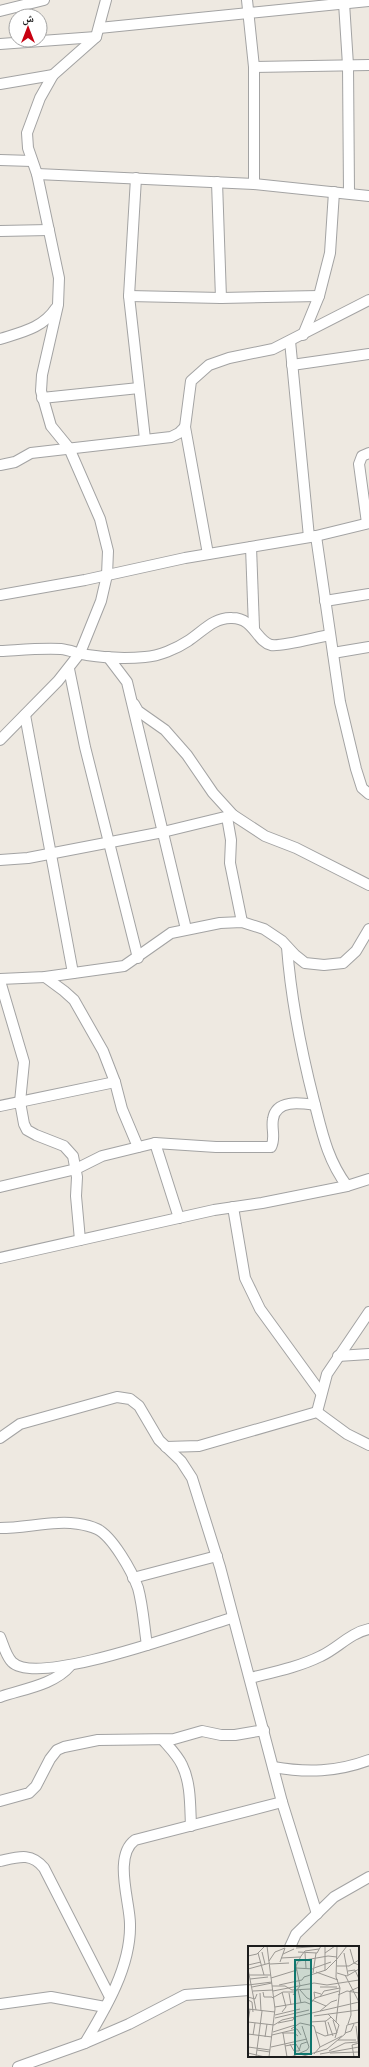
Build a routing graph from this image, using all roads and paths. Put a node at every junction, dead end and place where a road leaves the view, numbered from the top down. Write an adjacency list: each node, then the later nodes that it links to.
1 (44, 0): 6 (street)
2 (106, 0): 8 (street)
3 (247, 0): 7 (street)
4 (369, 0): 5 (street)
5 (344, 3): 7 (street); 10 (street)
6 (0, 10)
7 (248, 13): 8 (street); 12 (street)
8 (98, 33): 9 (street); 13 (street)
9 (0, 44)
10 (348, 65): 11 (street); 12 (street); 22 (street)
11 (369, 65)
12 (254, 67): 20 (street)
13 (53, 75): 14 (street); 16 (street)
14 (0, 84)
15 (0, 160): 16 (street)
16 (32, 161): 17 (street)
17 (37, 174): 18 (street); 24 (street)
18 (136, 178): 19 (street); 26 (street)
19 (217, 182): 20 (street); 28 (street)
20 (254, 184): 21 (street)
21 (334, 192): 22 (street); 27 (street)
22 (349, 193): 23 (street)
23 (369, 196)
24 (49, 230): 25 (street); 30 (street)
25 (0, 231)
26 (129, 296): 28 (street); 36 (street)
27 (319, 296): 28 (street); 31 (street)
28 (221, 298)
29 (369, 300): 31 (street)
30 (58, 305): 32 (street); 37 (street)
31 (303, 335): 33 (street)
32 (0, 339)
33 (290, 341): 35 (street); 38 (street)
34 (369, 354): 35 (street)
35 (292, 365): 44 (street)
36 (139, 388): 37 (street); 39 (street)
37 (42, 398): 40 (street)
38 (184, 427): 39 (street); 46 (street)
39 (145, 439): 40 (street)
40 (70, 448): 42 (street); 47 (street)
41 (369, 454): 43 (street)
42 (0, 465)
43 (368, 523): 44 (street)
44 (312, 537): 45 (street); 50 (street)
45 (251, 548): 46 (street); 51 (street)
46 (208, 554): 47 (street)
47 (107, 575): 49 (street); 55 (street)
48 (369, 594): 50 (street)
49 (0, 595)
50 (326, 601): 52 (street)
51 (254, 628): 52 (street); 57 (street)
52 (330, 635): 56 (street)
53 (369, 648): 56 (street)
54 (0, 651): 55 (street)
55 (80, 653): 57 (street); 58 (street)
56 (333, 653): 62 (street)
57 (108, 657): 59 (street)
58 (69, 669): 60 (street); 65 (street)
59 (134, 704): 63 (street); 64 (street)
60 (25, 715): 61 (street); 66 (street)
61 (0, 740)
62 (369, 794)
63 (230, 816): 64 (street); 68 (street); 69 (street)
64 (163, 832): 65 (street); 70 (street)
65 (110, 842): 66 (street); 73 (street)
66 (52, 853): 67 (street); 74 (street)
67 (0, 860)
68 (369, 885)
69 (242, 922): 70 (street); 72 (street)
70 (186, 929): 73 (street)
71 (369, 929): 72 (street)
72 (287, 947): 79 (street)
73 (138, 958): 74 (street)
74 (73, 973): 75 (street)
75 (45, 977): 76 (street); 77 (street)
76 (0, 980): 78 (street)
77 (115, 1082): 78 (street); 82 (street)
78 (20, 1102): 80 (street); 83 (street)
79 (315, 1105): 81 (street); 85 (street)
80 (0, 1106)
81 (155, 1143): 82 (street); 88 (street)
82 (138, 1147): 83 (street)
83 (76, 1168): 86 (street); 89 (street)
84 (369, 1179): 85 (street)
85 (347, 1186): 87 (street)
86 (0, 1187)
87 (233, 1207): 88 (street); 94 (street)
88 (179, 1218): 89 (street)
89 (80, 1240): 90 (street)
90 (0, 1258)
91 (369, 1312): 93 (street)
92 (369, 1354): 93 (street)
93 (338, 1356): 94 (street)
94 (320, 1393): 95 (street)
95 (317, 1412): 97 (street); 98 (street)
96 (0, 1438): 98 (street)
97 (369, 1445)
98 (166, 1447): 100 (street)
99 (0, 1528): 101 (street)
100 (217, 1556): 101 (street); 102 (street)
101 (133, 1578): 105 (street)
102 (232, 1618): 105 (street); 107 (street)
103 (369, 1630): 107 (street)
104 (0, 1637): 106 (street)
105 (147, 1645): 106 (street)
106 (70, 1666): 108 (street)
107 (250, 1678): 109 (street)
108 (0, 1697)
109 (264, 1730): 110 (street); 112 (street)
110 (163, 1740): 113 (street); 115 (street)
111 (369, 1760): 112 (street)
112 (274, 1767): 114 (street)
113 (0, 1801)
114 (282, 1802): 115 (street); 118 (street)
115 (191, 1826): 121 (street)
116 (0, 1861): 121 (street)
117 (369, 1877): 118 (street)
118 (317, 1914): 119 (street)
119 (290, 1946)
120 (248, 1990): 124 (street)
121 (110, 1997): 123 (street)
122 (0, 2004): 123 (street)
123 (106, 2007): 124 (street)
124 (85, 2043): 125 (street)
125 (18, 2067)

